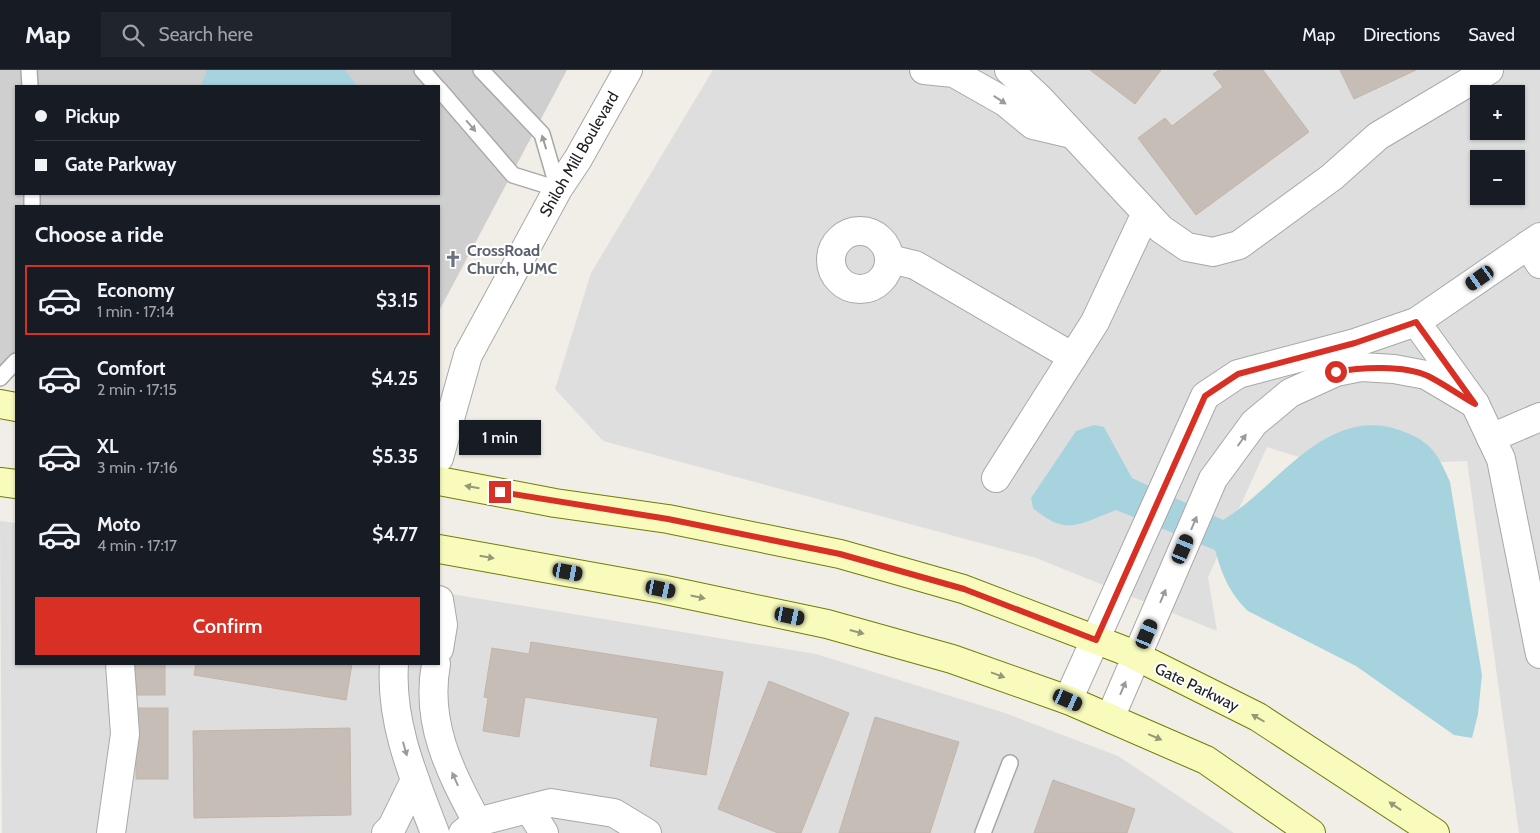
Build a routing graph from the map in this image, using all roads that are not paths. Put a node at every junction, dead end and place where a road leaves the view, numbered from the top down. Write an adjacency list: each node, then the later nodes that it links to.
1 (30, 70): 9 (lane)
2 (422, 70): 10 (lane)
3 (480, 70): 13 (lane, one-way to 3)
4 (628, 70): 13 (street, Shiloh Mill Boulevard)
5 (924, 70): 8 (street)
6 (1009, 70): 12 (street)
7 (1489, 70): 14 (street)
8 (972, 76): 12 (street, one-way to 12)
9 (30, 85)
10 (435, 85)
11 (440, 90): 13 (lane, one-way to 13)
12 (1071, 134): 14 (street)
13 (558, 189): 26 (street, Shiloh Mill Boulevard)
14 (1146, 213): 18 (street)
15 (1536, 249): 17 (street)
16 (890, 259): 18 (street)
17 (1416, 322): 22 (street); 34 (street)
18 (1073, 357): 27 (street)
19 (15, 362): 20 (lane)
20 (0, 378)
21 (0, 404): 23 (main road)
22 (1475, 404): 25 (street); 37 (street, one-way to 22)
23 (15, 407)
24 (1540, 417): 25 (street)
25 (1491, 438): 31 (street)
26 (440, 454)
27 (996, 478)
28 (440, 481): 34 (main road, Gate Parkway, one-way to 28)
29 (0, 482): 30 (main road)
30 (15, 484)
31 (1529, 547): 36 (street)
32 (440, 549): 42 (main road, one-way to 42)
33 (440, 606): 35 (street)
34 (1096, 640): 37 (main road, Gate Parkway); 42 (street)
35 (440, 643)
36 (1540, 654)
37 (1136, 657): 44 (street, one-way to 37); 56 (main road, Gate Parkway, one-way to 37)
38 (120, 665): 49 (street)
39 (394, 665): 43 (street)
40 (436, 665): 41 (street)
41 (432, 696): 43 (street); 48 (street, one-way to 41)
42 (1068, 700): 44 (main road)
43 (394, 701): 46 (street, one-way to 46)
44 (1110, 718): 55 (main road, one-way to 55)
45 (1010, 763): 54 (lane)
46 (415, 780): 50 (street); 51 (street)
47 (529, 809): 48 (street); 52 (street); 53 (street)
48 (470, 828)
49 (111, 833)
50 (386, 833)
51 (435, 833)
52 (544, 833)
53 (647, 833)
54 (983, 833)
55 (1312, 833)
56 (1436, 833)

